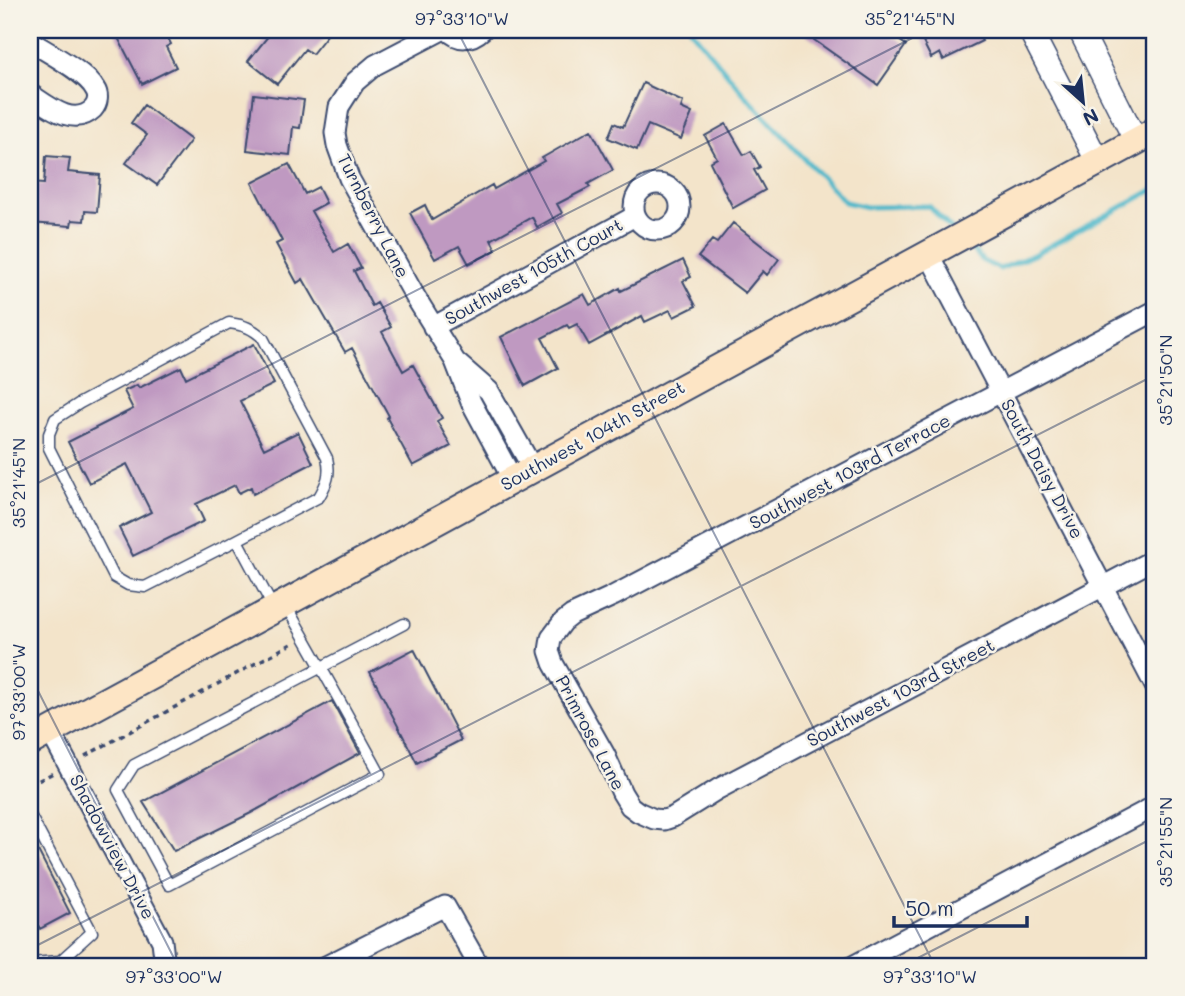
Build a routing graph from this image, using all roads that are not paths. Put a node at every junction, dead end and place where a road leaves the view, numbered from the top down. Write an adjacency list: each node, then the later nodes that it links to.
1 (442, 30): 13 (street, Turnberry Lane)
2 (448, 30): 3 (street)
3 (481, 30)
4 (1030, 30): 9 (street)
5 (1080, 30): 8 (street)
6 (30, 41): 7 (street)
7 (30, 94)
8 (1146, 136): 9 (main road, Southwest 104th Street)
9 (1098, 162): 11 (main road, Southwest 104th Street)
10 (635, 216): 13 (street, Southwest 105th Court)
11 (938, 248): 14 (street, South Daisy Drive); 15 (main road, Southwest 104th Street)
12 (1155, 311): 14 (street, Southwest 103rd Terrace)
13 (433, 327): 15 (street, Turnberry Lane)
14 (1002, 392): 18 (street, South Daisy Drive); 21 (street, Southwest 103rd Terrace)
15 (523, 475): 19 (main road, Southwest 104th Street)
16 (237, 540): 16 (lane); 19 (lane)
17 (1155, 559): 18 (street, Southwest 103rd Street)
18 (1103, 587): 23 (street, South Daisy Drive); 27 (street, Southwest 103rd Street)
19 (280, 606): 22 (lane); 24 (main road, Southwest 104th Street)
20 (404, 624): 22 (lane)
21 (551, 638): 27 (street, Primrose Lane)
22 (321, 668): 22 (lane)
23 (1155, 685)
24 (40, 736): 30 (street, Shadowview Drive)
25 (1155, 806): 33 (street)
26 (30, 815): 28 (lane)
27 (647, 817)
28 (33, 829): 29 (lane)
29 (30, 963)
30 (164, 966)
31 (326, 966): 32 (street)
32 (479, 966)
33 (853, 966)

